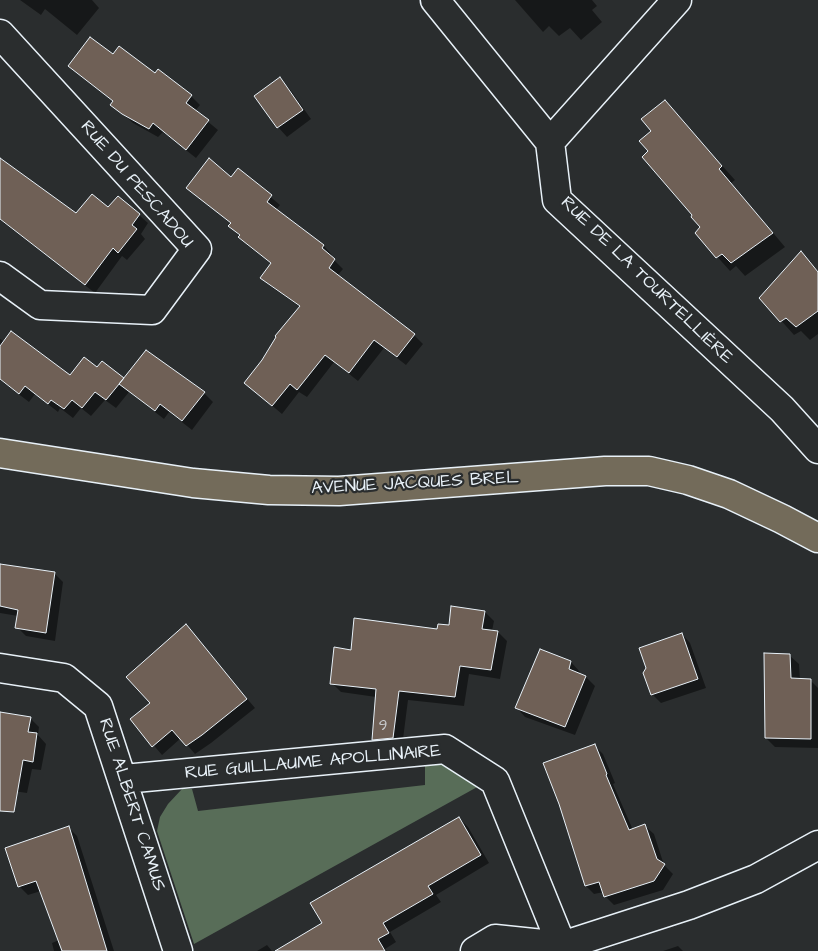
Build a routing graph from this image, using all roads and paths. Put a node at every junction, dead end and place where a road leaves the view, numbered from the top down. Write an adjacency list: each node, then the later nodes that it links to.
1 (435, 0): 4 (street)
2 (677, 0): 4 (street)
3 (0, 34): 5 (street, RUE DU PESCADOU)
4 (550, 142): 6 (street, RUE DE LA TOURTELLIÈRE)
5 (0, 276)
6 (818, 449)
7 (0, 453): 8 (main road, AVENUE JACQUES BREL)
8 (818, 538)
9 (0, 668): 10 (street, RUE ALBERT CAMUS)
10 (124, 780): 12 (street, RUE GUILLAUME APOLLINAIRE); 13 (street, RUE ALBERT CAMUS)
11 (818, 845): 12 (street)
12 (563, 948): 14 (street)
13 (178, 951)
14 (475, 951)

